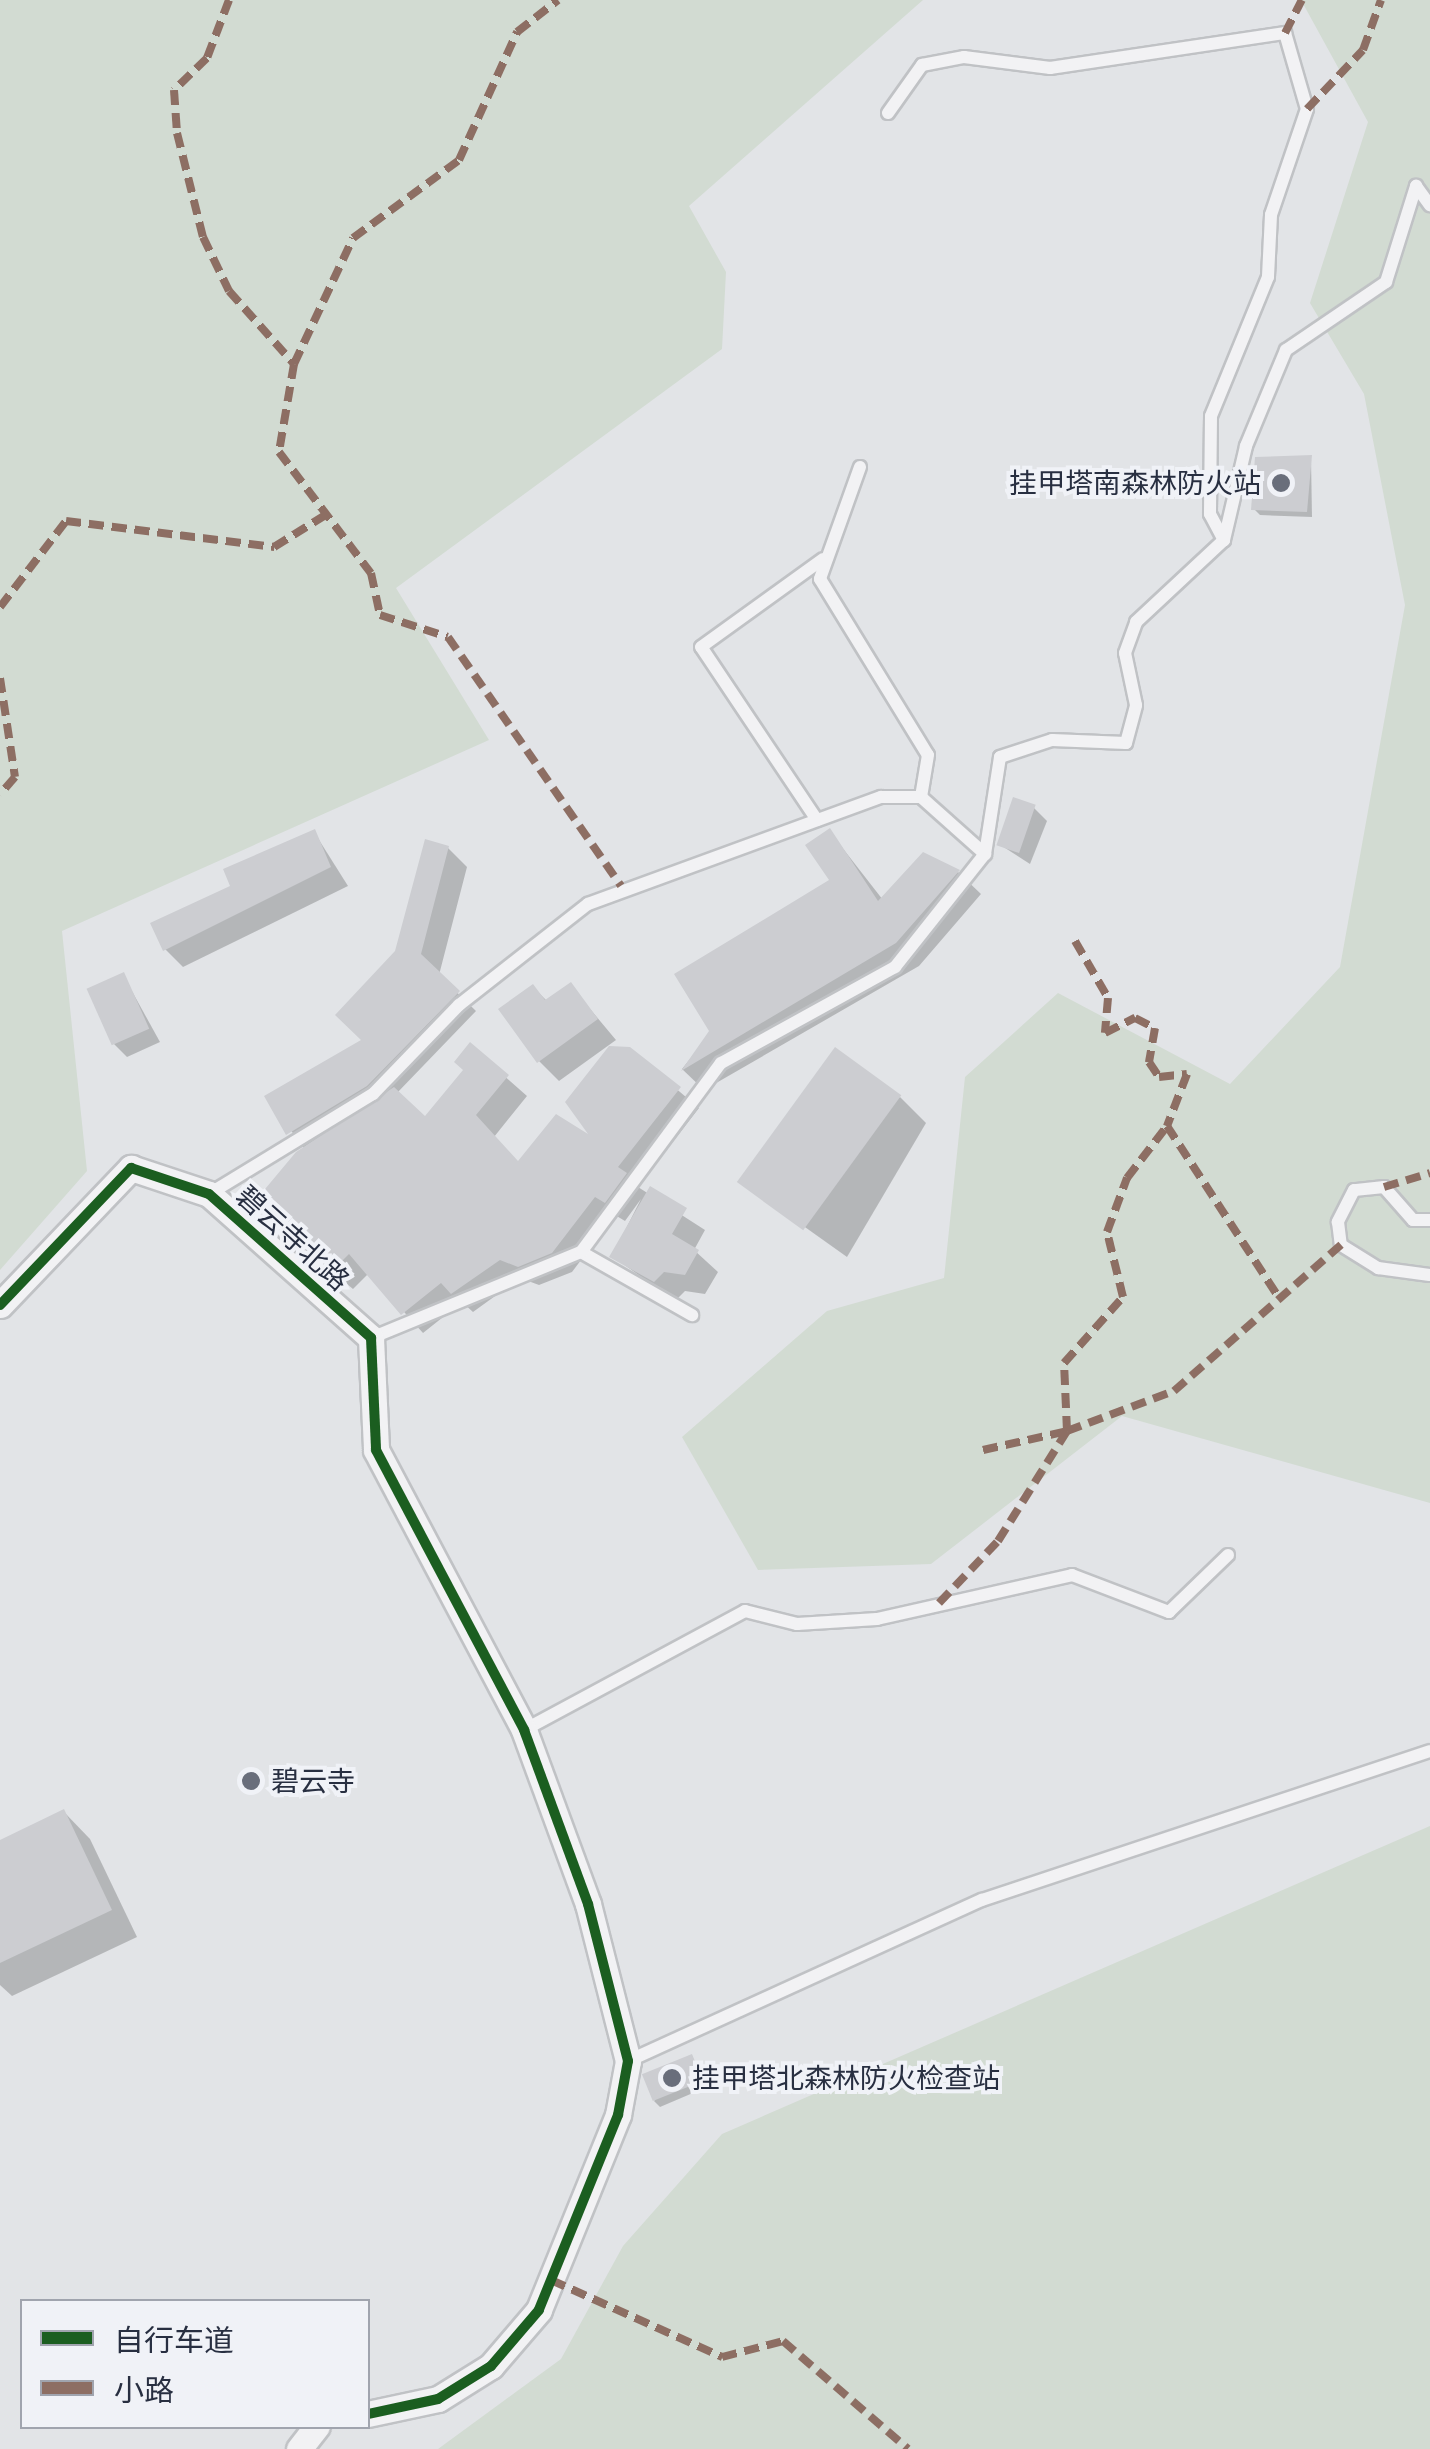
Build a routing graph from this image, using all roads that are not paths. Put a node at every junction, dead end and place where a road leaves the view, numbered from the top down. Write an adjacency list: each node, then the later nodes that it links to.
1 (888, 113): 4 (lane)
2 (1430, 205): 4 (lane)
3 (860, 467): 5 (lane)
4 (1224, 540): 8 (lane)
5 (823, 558): 6 (lane); 7 (lane)
6 (920, 796): 7 (lane); 8 (lane)
7 (817, 820): 9 (lane)
8 (985, 854): 11 (lane)
9 (208, 1194): 13 (street, 碧云寺北路); 15 (street, 碧云寺北路)
10 (1430, 1220): 12 (lane)
11 (581, 1252): 14 (lane); 15 (lane)
12 (1430, 1275)
13 (0, 1305)
14 (692, 1315)
15 (371, 1338): 17 (street)
16 (1228, 1554): 17 (lane)
17 (524, 1730): 19 (street)
18 (1430, 1751): 19 (lane)
19 (628, 2062): 20 (street)
20 (370, 2414)
21 (315, 2429): 22 (street)
22 (299, 2449)

